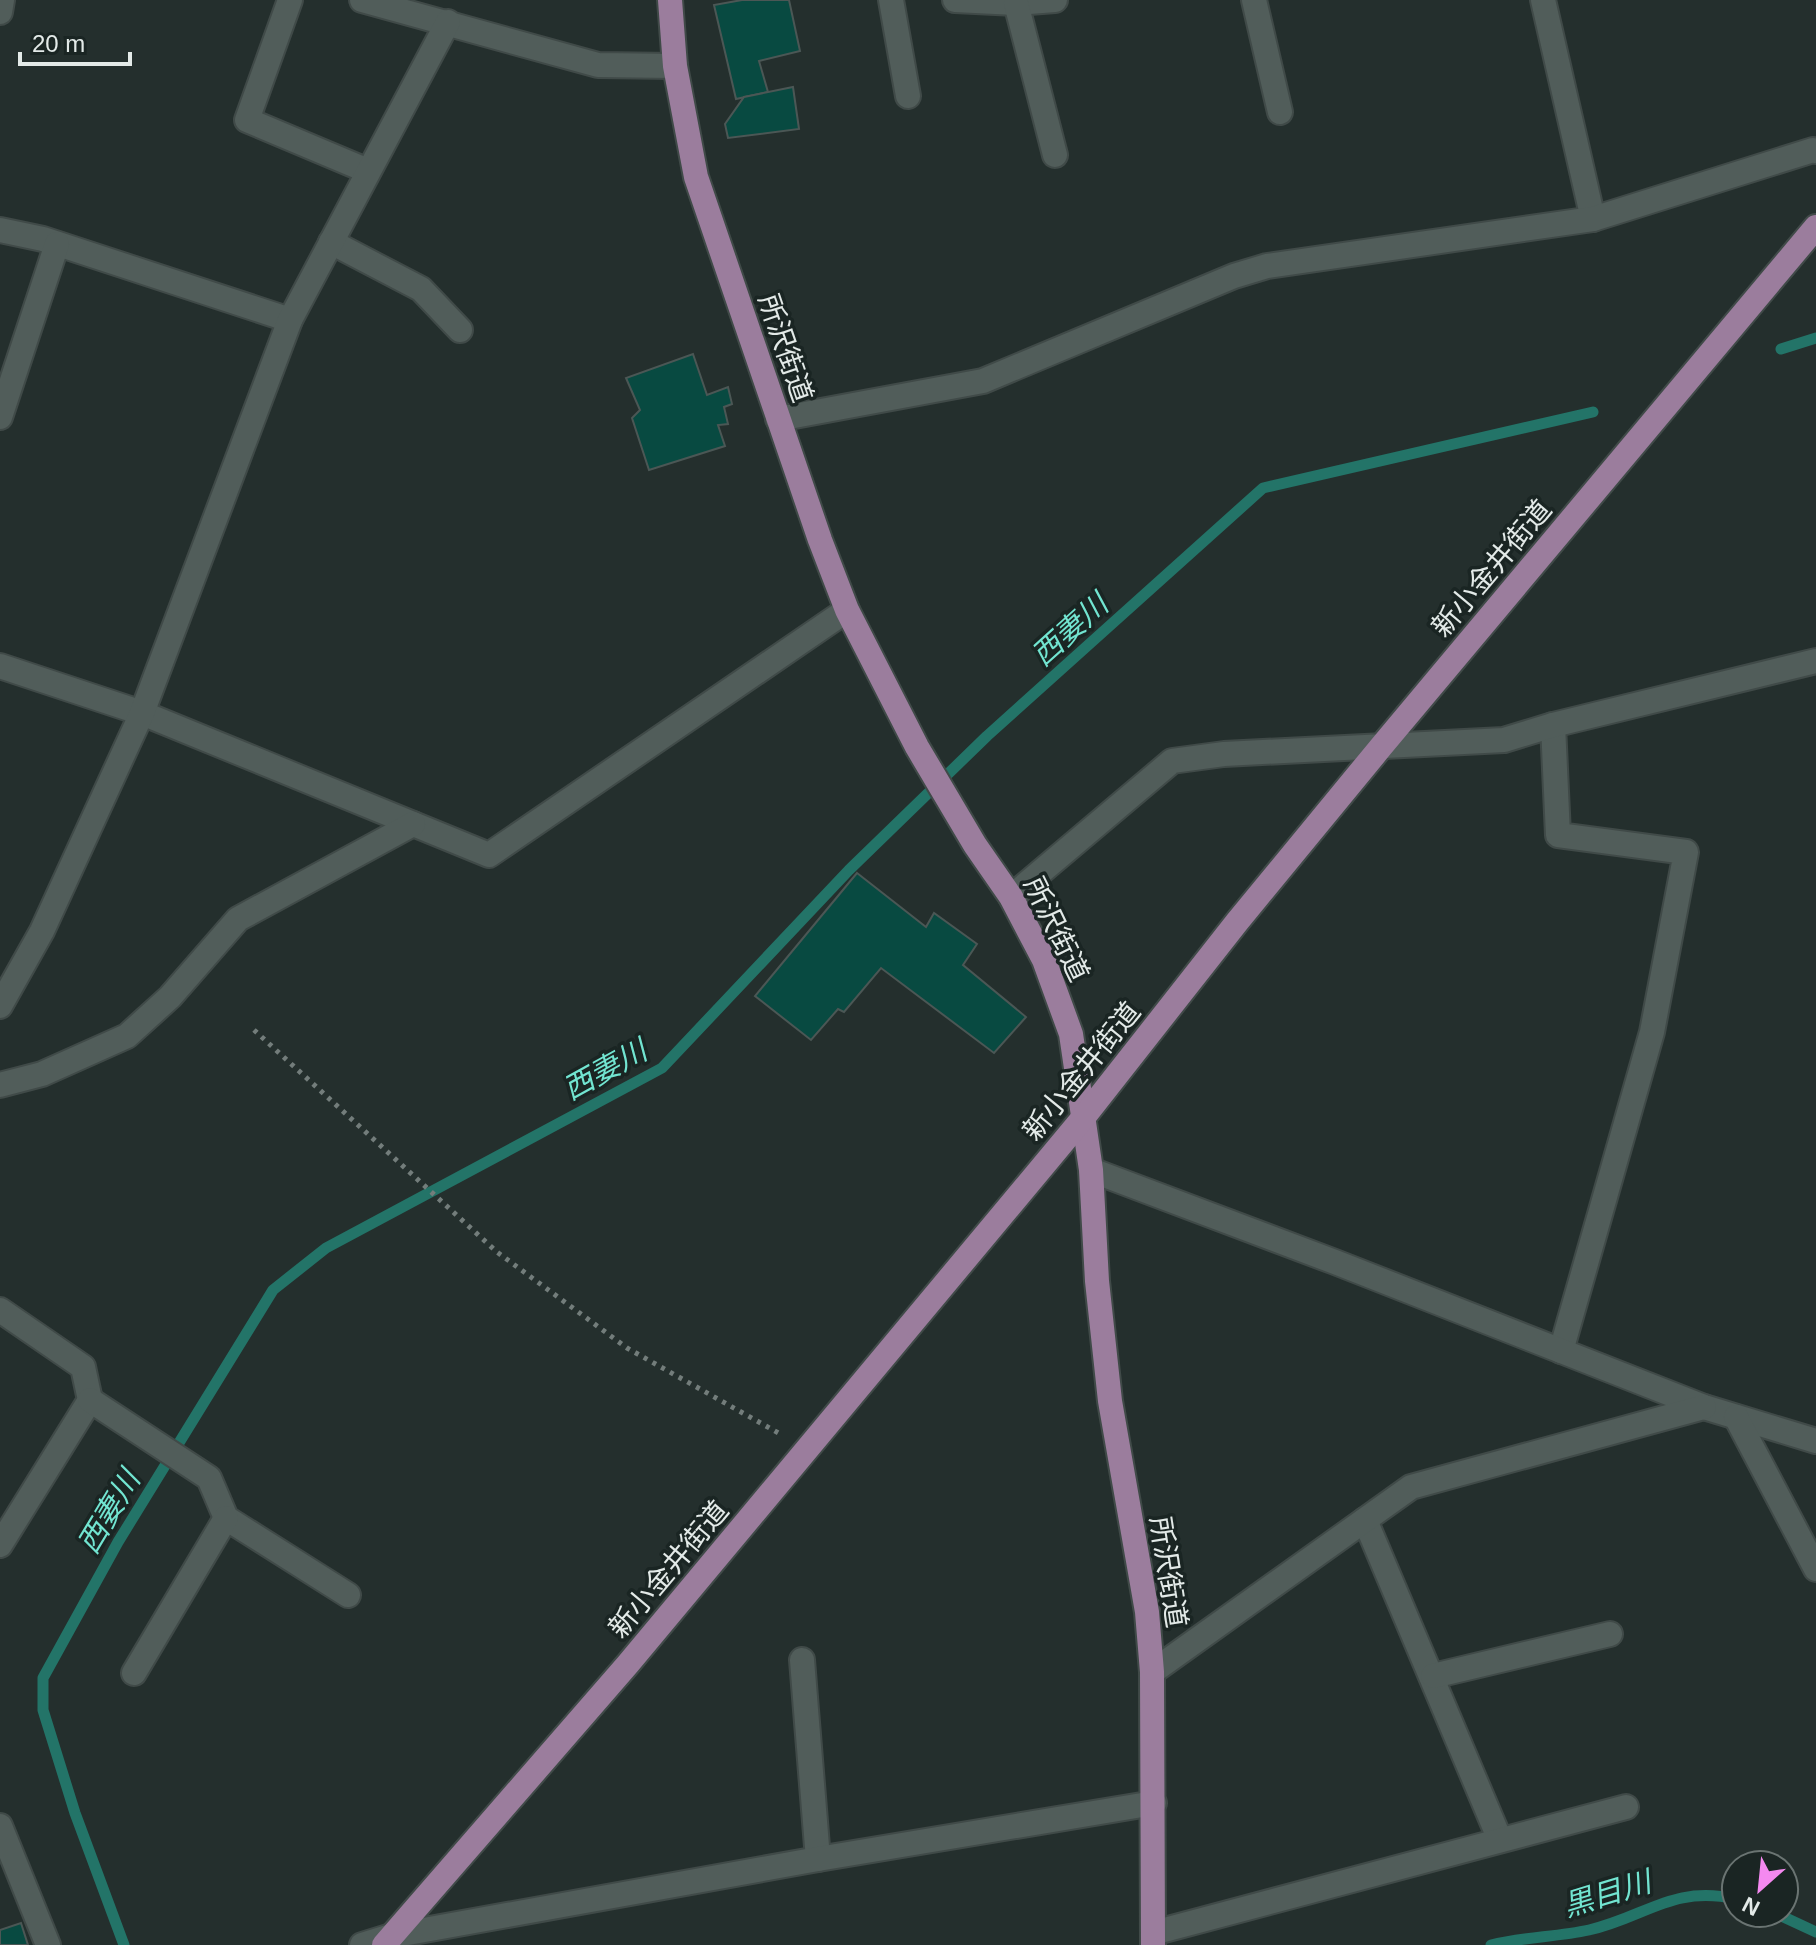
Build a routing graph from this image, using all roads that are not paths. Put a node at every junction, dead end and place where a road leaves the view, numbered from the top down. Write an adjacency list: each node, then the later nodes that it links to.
1 (2, 0): 11 (street)
2 (290, 0): 18 (street)
3 (362, 0): 12 (street)
4 (670, 0): 13 (main road, 所沢街道)
5 (891, 0): 14 (street)
6 (955, 0): 10 (street)
7 (1055, 0): 10 (street)
8 (1254, 0): 15 (street)
9 (1543, 0): 19 (street)
10 (1016, 3): 17 (street)
11 (0, 12)
12 (448, 22): 13 (street); 18 (street)
13 (675, 66): 27 (main road, 所沢街道)
14 (908, 96)
15 (1280, 112)
16 (1816, 151): 19 (street)
17 (1055, 155)
18 (368, 171): 22 (street)
19 (1593, 219): 27 (street)
20 (1816, 227): 33 (main road, 新小金井街道)
21 (0, 230): 23 (street)
22 (331, 242): 24 (street); 25 (street)
23 (57, 244): 24 (street); 26 (street)
24 (290, 320): 31 (street)
25 (460, 330)
26 (0, 417)
27 (778, 419): 28 (main road, 所沢街道)
28 (847, 610): 34 (street); 35 (main road, 所沢街道)
29 (1816, 661): 32 (street)
30 (0, 666): 31 (street)
31 (142, 713): 34 (street); 36 (street)
32 (1553, 725): 33 (street); 41 (street)
33 (1380, 748): 35 (street); 38 (main road, 新小金井街道)
34 (413, 824): 37 (street)
35 (1011, 897): 38 (main road, 所沢街道)
36 (0, 1006)
37 (0, 1085)
38 (1083, 1118): 39 (main road, 所沢街道); 62 (main road, 新小金井街道)
39 (1091, 1170): 41 (street); 53 (main road, 所沢街道)
40 (0, 1310): 42 (street)
41 (1561, 1351): 43 (street)
42 (90, 1400): 46 (street); 48 (street)
43 (1704, 1407): 44 (street); 47 (street)
44 (1736, 1417): 45 (street); 49 (street)
45 (1816, 1441)
46 (226, 1518): 50 (street); 54 (street)
47 (1365, 1520): 53 (street); 55 (street)
48 (0, 1545)
49 (1816, 1569)
50 (348, 1595)
51 (1610, 1634): 55 (street)
52 (802, 1660): 60 (street)
53 (1152, 1672): 56 (main road, 所沢街道)
54 (134, 1673)
55 (1433, 1676): 59 (street)
56 (1154, 1803): 60 (street); 61 (main road, 所沢街道)
57 (1626, 1807): 59 (street)
58 (0, 1826): 63 (street)
59 (1500, 1840): 61 (street)
60 (818, 1859): 62 (street)
61 (1153, 1939)
62 (388, 1940): 64 (street)
63 (48, 1945)
64 (362, 1945)

